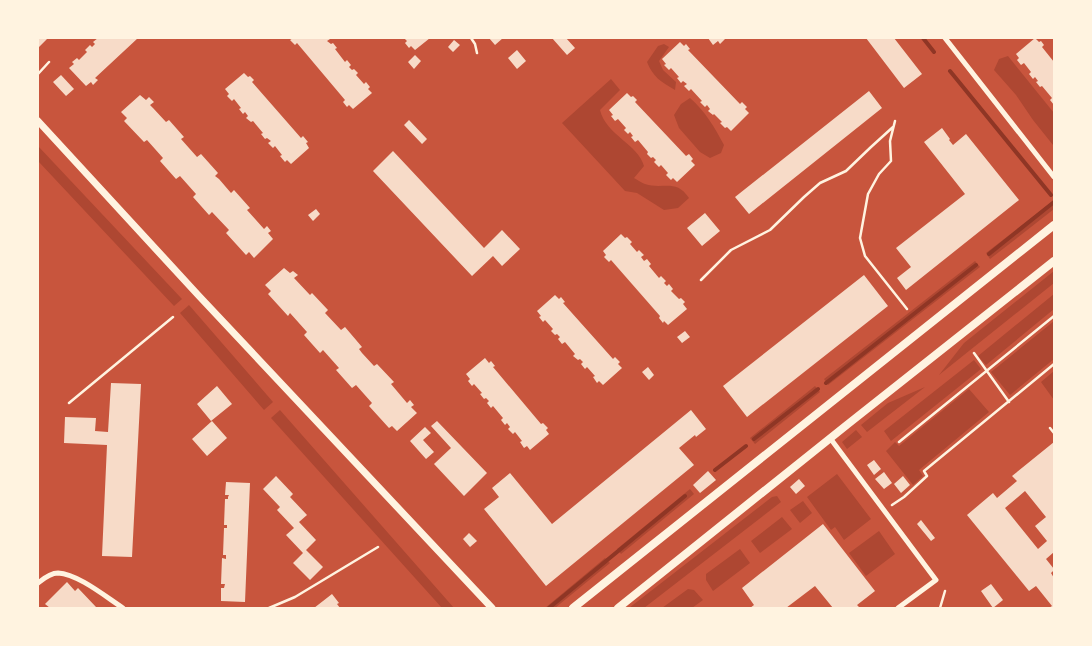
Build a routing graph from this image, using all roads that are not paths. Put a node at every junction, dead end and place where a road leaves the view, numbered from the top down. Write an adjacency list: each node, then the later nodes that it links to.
1 (945, 38): 3 (street)
2 (38, 121): 9 (street)
3 (1054, 177)
4 (1054, 225): 10 (main road)
5 (1054, 261): 6 (main road)
6 (830, 438): 11 (main road); 12 (street)
7 (38, 583): 8 (street)
8 (123, 608)
9 (492, 608)
10 (573, 608)
11 (618, 608)
12 (898, 608)

